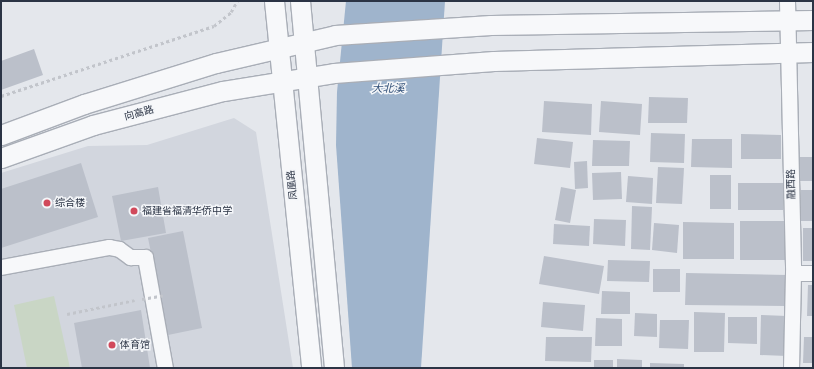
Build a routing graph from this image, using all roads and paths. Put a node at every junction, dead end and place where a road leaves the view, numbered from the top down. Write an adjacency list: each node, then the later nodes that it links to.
1 (237, 1): 13 (path)
2 (274, 1): 8 (street, 凤凰路)
3 (300, 1): 7 (street)
4 (787, 1): 5 (street, 融西路)
5 (787, 20): 6 (street); 7 (street); 10 (street, 融西路)
6 (813, 20)
7 (304, 43): 8 (street); 11 (street)
8 (279, 48): 12 (street, 凤凰路); 14 (street)
9 (813, 52): 10 (street, 向高路)
10 (788, 53): 11 (street, 向高路); 17 (street, 融西路)
11 (306, 78): 12 (street, 向高路); 23 (street)
12 (282, 81): 15 (street, 向高路); 22 (street, 凤凰路)
13 (1, 96)
14 (1, 135)
15 (1, 158)
16 (1, 267): 21 (street)
17 (793, 273): 18 (street); 24 (street, 融西路)
18 (813, 273)
19 (164, 296): 20 (path, bridge)
20 (67, 314)
21 (165, 368)
22 (311, 368)
23 (334, 368)
24 (791, 368)

